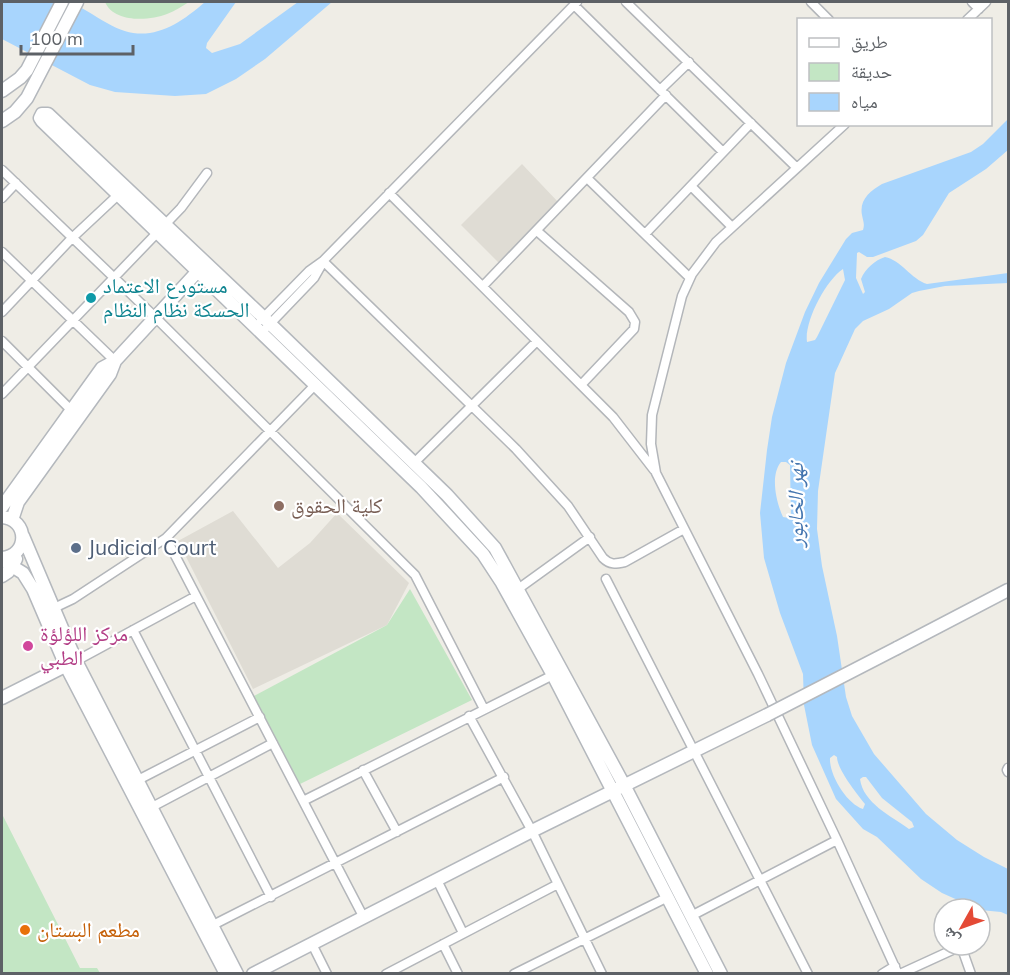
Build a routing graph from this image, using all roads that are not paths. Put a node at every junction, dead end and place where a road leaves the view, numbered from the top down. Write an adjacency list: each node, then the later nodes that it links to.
1 (62, 2): 12 (street)
2 (77, 2): 14 (street)
3 (627, 2): 11 (street)
4 (811, 2): 9 (street)
5 (972, 2): 8 (street)
6 (986, 2): 8 (street)
7 (576, 3): 13 (street); 24 (street)
8 (979, 9): 10 (street)
9 (827, 18)
10 (969, 18)
11 (688, 62): 13 (street); 15 (street)
12 (3, 86)
13 (663, 92): 17 (street); 21 (street)
14 (2, 121)
15 (751, 123): 17 (street); 18 (street)
16 (843, 126): 18 (street)
17 (723, 152): 23 (street)
18 (797, 168): 27 (street)
19 (2, 170): 22 (street)
20 (207, 172): 28 (street)
21 (587, 178): 29 (street); 30 (street)
22 (16, 183): 26 (street); 31 (street)
23 (691, 186): 27 (street); 30 (street)
24 (389, 193): 33 (street); 38 (street)
25 (118, 195): 28 (street); 28 (street); 31 (street)
26 (2, 198)
27 (732, 227): 36 (street)
28 (162, 229): 34 (street); 35 (street); 42 (street)
29 (537, 231): 38 (street); 48 (street)
30 (645, 234): 36 (street)
31 (72, 238): 35 (street); 37 (street)
32 (2, 252): 37 (street)
33 (323, 261): 42 (street); 50 (street)
34 (197, 272): 40 (street); 42 (street)
35 (114, 278): 40 (street); 41 (street)
36 (690, 278): 54 (street)
37 (31, 281): 39 (street); 41 (street)
38 (483, 286): 44 (street)
39 (2, 312)
40 (155, 317): 45 (street); 52 (street)
41 (72, 320): 45 (street); 46 (street)
42 (262, 325): 47 (street); 53 (street)
43 (2, 341): 46 (street)
44 (536, 342): 48 (street); 50 (street)
45 (115, 361): 51 (street); 56 (street)
46 (27, 367): 49 (street); 51 (street)
47 (315, 385): 52 (street); 71 (street)
48 (581, 385): 54 (street)
49 (2, 394)
50 (471, 405): 53 (street); 58 (street)
51 (71, 410): 55 (street)
52 (270, 432): 59 (street); 73 (street)
53 (413, 464): 65 (street)
54 (656, 473): 57 (street)
55 (2, 507)
56 (7, 519): 60 (street)
57 (684, 529): 58 (street); 88 (street)
58 (590, 537): 65 (street)
59 (166, 538): 67 (street); 68 (street)
60 (22, 542): 61 (street); 68 (street)
61 (5, 561): 62 (street); 64 (street)
62 (3, 575): 64 (street)
63 (606, 579): 78 (street)
64 (33, 589): 70 (street)
65 (518, 589): 71 (street)
66 (1008, 590): 78 (street, bridge)
67 (196, 596): 69 (street); 75 (street)
68 (54, 608): 70 (street)
69 (133, 630): 70 (street); 77 (street)
70 (71, 663): 72 (street); 82 (street); 104 (street)
71 (558, 673): 73 (street); 83 (street)
72 (2, 698)
73 (484, 709): 74 (street)
74 (469, 716): 79 (street); 81 (street)
75 (260, 717): 76 (street); 77 (street)
76 (273, 744): 80 (street); 84 (street)
77 (195, 751): 80 (street); 82 (street)
78 (693, 751): 83 (street); 91 (street)
79 (363, 770): 84 (street); 87 (street)
80 (209, 777): 85 (street); 93 (street)
81 (504, 777): 86 (street); 87 (street)
82 (138, 780): 85 (street)
83 (619, 788): 86 (street); 94 (street); 95 (street)
84 (303, 801): 89 (street)
85 (152, 807): 97 (street)
86 (532, 831): 90 (street); 92 (street)
87 (397, 832): 89 (street)
88 (837, 840): 91 (street); 103 (street)
89 (336, 864): 93 (street); 96 (street)
90 (437, 880): 96 (street); 98 (street)
91 (760, 881): 95 (street); 114 (street)
92 (558, 884): 98 (street); 99 (street)
93 (271, 897): 97 (street)
94 (668, 897): 99 (street); 112 (street)
95 (691, 916): 113 (street)
96 (364, 918): 100 (street)
97 (213, 925): 105 (street)
98 (463, 933): 101 (street)
99 (584, 939): 102 (street); 111 (street)
100 (312, 944): 106 (street); 107 (street)
101 (443, 944): 108 (street); 109 (street)
102 (528, 971): 110 (street)
103 (898, 971): 115 (street); 116 (street)
104 (226, 974)
105 (237, 974)
106 (253, 974)
107 (327, 974)
108 (386, 974)
109 (458, 974)
110 (514, 974)
111 (602, 974)
112 (707, 974)
113 (721, 974)
114 (808, 974)
115 (882, 974)
116 (970, 974)

